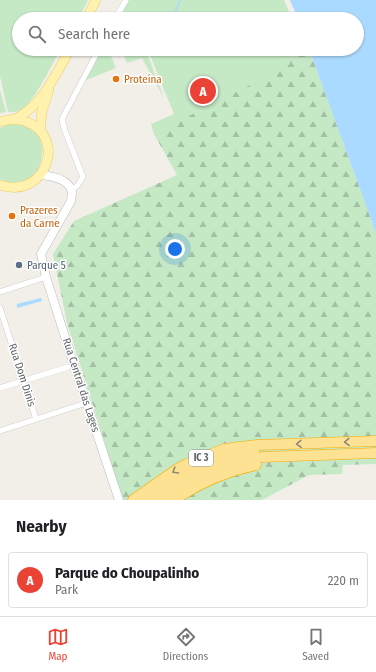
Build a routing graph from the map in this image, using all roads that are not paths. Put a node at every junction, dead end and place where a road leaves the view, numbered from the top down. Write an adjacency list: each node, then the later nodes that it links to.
1 (96, 0): 3 (main road)
2 (126, 0): 4 (street)
3 (90, 12)
4 (119, 12)
5 (66, 56): 7 (main road)
6 (95, 56): 15 (street)
7 (50, 85): 8 (main road); 10 (main road)
8 (15, 119): 9 (main road); 10 (main road)
9 (0, 122)
10 (40, 131): 11 (main road)
11 (47, 164): 12 (main road); 13 (main road)
12 (41, 175): 13 (main road); 14 (main road)
13 (54, 176): 15 (main road)
14 (2, 188)
15 (72, 189): 16 (main road, Rua Central das Lages)
16 (46, 277): 17 (street); 22 (main road, Rua Central das Lages)
17 (0, 292)
18 (0, 308): 20 (street, Rua Dom Dinis)
19 (68, 366): 20 (street)
20 (24, 381): 21 (street); 23 (street, Rua Dom Dinis)
21 (0, 388)
22 (86, 403): 23 (street); 29 (main road, Rua Central das Lages)
23 (36, 419): 24 (street)
24 (0, 431)
25 (376, 441): 26 (highway, IC 3, one-way to 26)
26 (279, 445): 30 (highway, IC 3, one-way to 30); 31 (highway, IC 3)
27 (376, 453): 28 (highway, IC 3)
28 (281, 457): 32 (highway, IC 3); 33 (highway, IC 3)
29 (119, 500)
30 (133, 500)
31 (148, 500)
32 (160, 500)
33 (174, 500)

